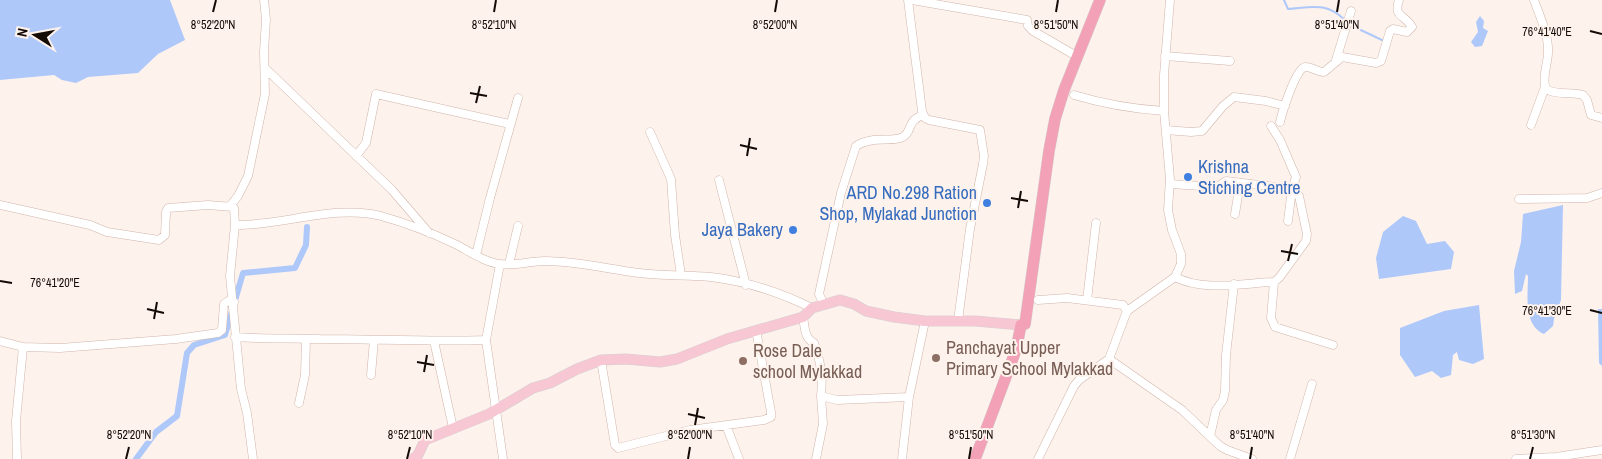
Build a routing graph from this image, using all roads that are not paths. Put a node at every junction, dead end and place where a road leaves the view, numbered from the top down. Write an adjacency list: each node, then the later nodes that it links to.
1 (264, 0): 13 (street)
2 (908, 0): 19 (street)
3 (912, 0): 10 (street)
4 (1100, 0): 10 (highway)
5 (1170, 0): 9 (street)
6 (1399, 0): 11 (street)
7 (1534, 0): 14 (street)
8 (1351, 11): 11 (street)
9 (1165, 56): 12 (street); 18 (street)
10 (1078, 57): 58 (highway)
11 (1336, 60): 17 (street)
12 (1230, 61)
13 (265, 68): 27 (street); 35 (street)
14 (1545, 87): 20 (street); 23 (street)
15 (1074, 96): 18 (street)
16 (518, 98): 22 (street)
17 (1285, 106): 21 (street); 25 (street)
18 (1164, 110): 25 (street)
19 (923, 115): 52 (street); 56 (street)
20 (1602, 118)
21 (1280, 122)
22 (510, 124): 27 (street); 42 (street)
23 (1531, 125)
24 (1271, 126): 31 (street)
25 (1166, 130): 30 (street)
26 (650, 132): 44 (street)
27 (356, 156): 41 (street)
28 (719, 180): 48 (street)
29 (1240, 183): 30 (street); 31 (street); 36 (street)
30 (1170, 184): 45 (street)
31 (1292, 189): 37 (street); 46 (street)
32 (1602, 193): 33 (street)
33 (1518, 199)
34 (0, 205): 35 (street)
35 (230, 206): 39 (street)
36 (1235, 214)
37 (1288, 221)
38 (1096, 223): 50 (street)
39 (234, 226): 41 (street); 51 (street)
40 (518, 226): 43 (street)
41 (429, 233): 42 (street)
42 (476, 255): 43 (street)
43 (504, 264): 44 (street); 63 (street)
44 (680, 276): 48 (street)
45 (1175, 277): 47 (street); 54 (street)
46 (1274, 282): 47 (street); 66 (street)
47 (1234, 284): 78 (street)
48 (746, 285): 53 (street)
49 (1038, 300): 50 (street)
50 (1086, 300): 54 (street)
51 (234, 302): 60 (street); 67 (street)
52 (824, 305): 53 (main road); 57 (main road)
53 (812, 308): 55 (main road)
54 (1127, 311): 68 (street)
55 (804, 317): 59 (main road); 72 (street)
56 (958, 321): 57 (main road); 58 (main road)
57 (924, 322): 73 (street)
58 (1021, 325): 88 (highway)
59 (756, 330): 69 (main road); 76 (street)
60 (235, 337): 61 (street); 83 (street)
61 (306, 339): 62 (street); 74 (street)
62 (374, 340): 65 (street); 70 (street)
63 (486, 340): 65 (street); 75 (street)
64 (0, 341): 67 (street)
65 (434, 342): 77 (street)
66 (1334, 345)
67 (23, 347): 82 (street)
68 (1109, 359): 78 (street); 89 (street)
69 (601, 360): 75 (main road); 76 (street)
70 (371, 374)
71 (1312, 384): 91 (street)
72 (821, 396): 73 (street); 86 (street)
73 (909, 397): 87 (street)
74 (299, 403)
75 (496, 410): 77 (main road); 84 (street)
76 (726, 425): 85 (street)
77 (453, 428): 80 (main road)
78 (1210, 436): 90 (street)
79 (1602, 450): 81 (street)
80 (417, 458)
81 (1556, 458): 92 (street)
82 (17, 459)
83 (253, 459)
84 (503, 459)
85 (739, 459)
86 (816, 459)
87 (902, 459)
88 (975, 459)
89 (1038, 459)
90 (1252, 459)
91 (1290, 459)
92 (1516, 459)

